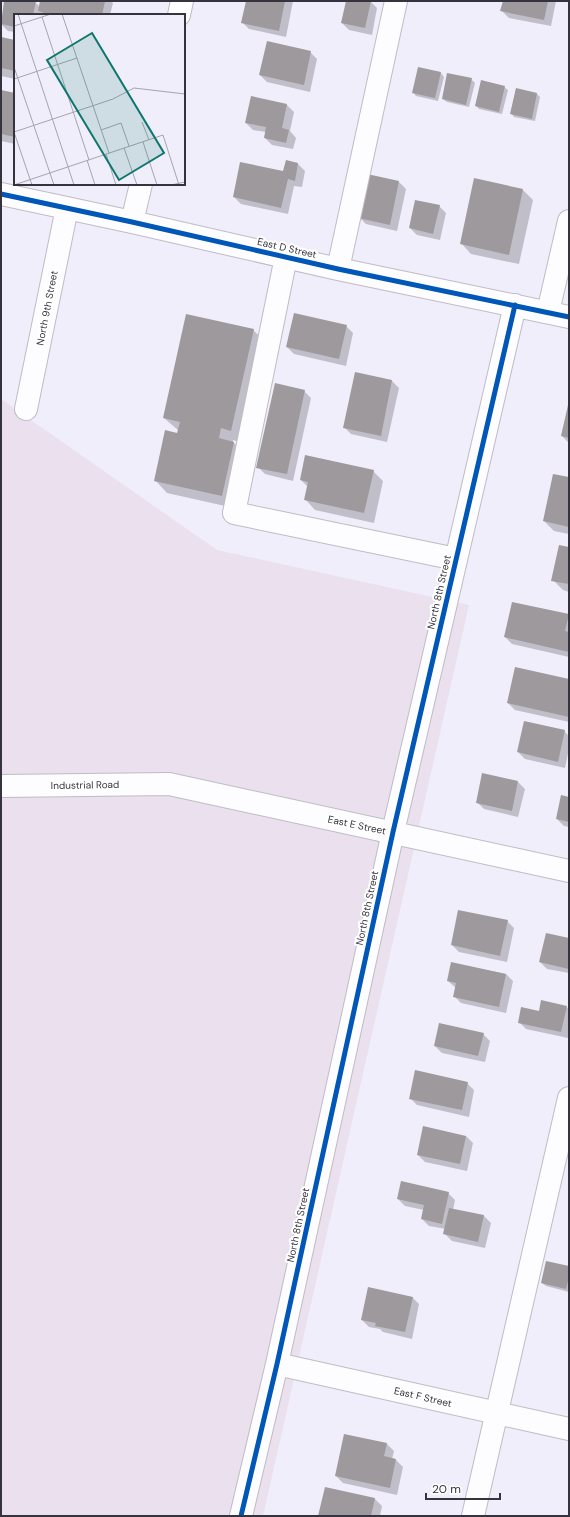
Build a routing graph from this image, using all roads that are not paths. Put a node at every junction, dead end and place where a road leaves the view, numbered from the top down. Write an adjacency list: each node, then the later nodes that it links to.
1 (182, 1): 3 (street)
2 (396, 1): 10 (street)
3 (179, 14)
4 (141, 185): 8 (street)
5 (1, 194): 6 (street, East D Street)
6 (67, 208): 8 (street, East D Street); 13 (street, North 9th Street)
7 (569, 221): 12 (street)
8 (132, 222): 9 (street, East D Street)
9 (286, 257): 10 (street, East D Street); 14 (street)
10 (338, 269): 11 (street, East D Street)
11 (515, 305): 12 (street, East D Street); 14 (street, North 8th Street)
12 (559, 315)
13 (26, 409)
14 (456, 559): 17 (street, North 8th Street)
15 (169, 784): 16 (street, Industrial Road); 17 (street, East E Street)
16 (1, 786)
17 (393, 832): 18 (street, East E Street); 20 (street, North 8th Street)
18 (569, 872)
19 (569, 1098): 21 (street)
20 (277, 1364): 21 (street, East F Street); 23 (street, North 8th Street)
21 (497, 1414): 22 (street, East F Street); 24 (street)
22 (569, 1429)
23 (241, 1516)
24 (473, 1516)

